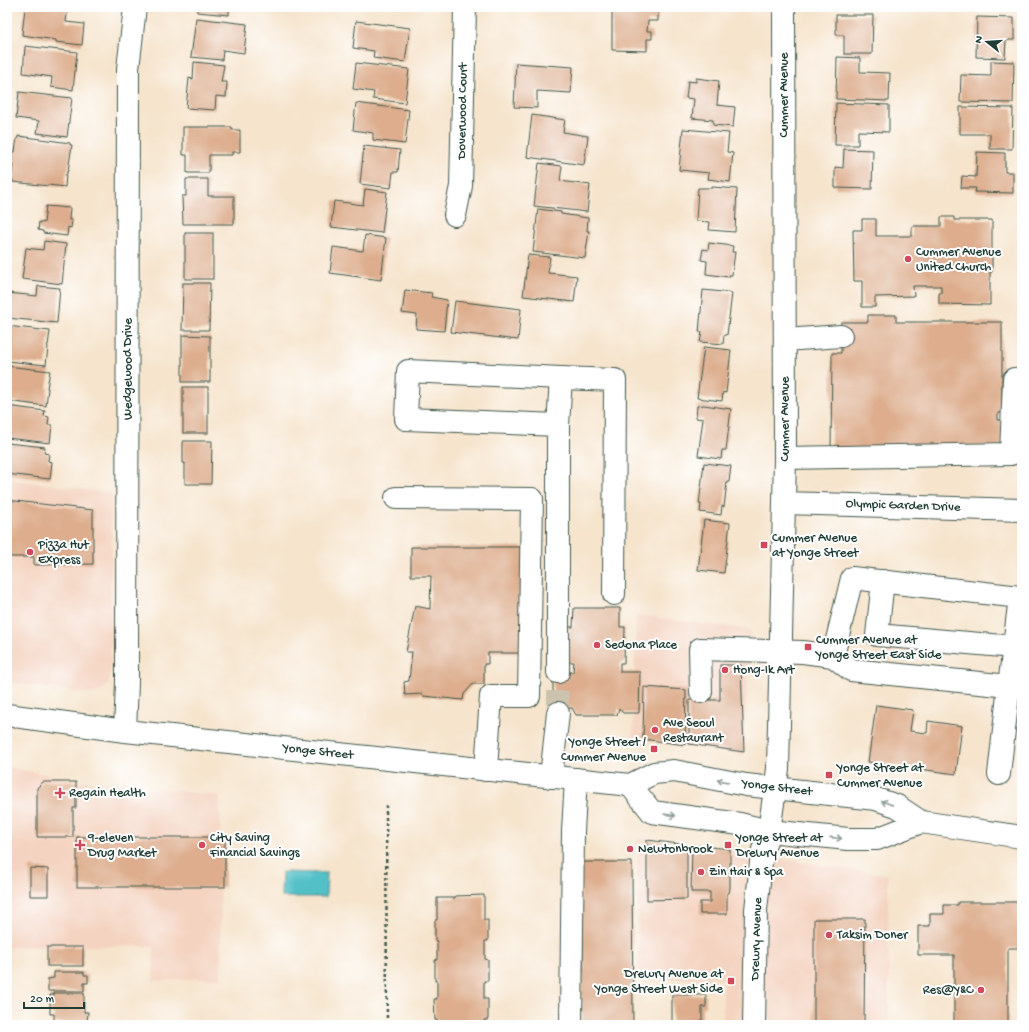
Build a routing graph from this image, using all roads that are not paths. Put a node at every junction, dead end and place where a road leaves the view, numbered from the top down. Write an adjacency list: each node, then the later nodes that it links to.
1 (135, 7): 24 (street, Wedgewood Drive)
2 (465, 7): 4 (street, Doverwood Court)
3 (784, 7): 6 (street, Cummer Avenue)
4 (455, 215)
5 (841, 336): 6 (street)
6 (785, 340): 10 (street, Cummer Avenue)
7 (561, 378): 9 (street); 9 (street); 15 (street)
8 (1014, 380): 10 (street)
9 (558, 425): 19 (street)
10 (785, 458): 12 (street, Cummer Avenue)
11 (396, 498): 25 (street)
12 (784, 503): 13 (street, Olympic Garden Drive); 17 (street, Cummer Avenue)
13 (1022, 510)
14 (883, 581): 16 (street); 16 (street); 18 (street)
15 (614, 594)
16 (1014, 647): 20 (street)
17 (780, 650): 18 (street); 21 (street); 30 (street, Cummer Avenue)
18 (833, 656): 20 (street)
19 (558, 672)
20 (1009, 686): 26 (street)
21 (701, 692)
22 (558, 713): 27 (street)
23 (7, 715): 24 (street, Yonge Street)
24 (125, 731): 25 (street, Yonge Street)
25 (486, 770): 27 (street, Yonge Street)
26 (999, 774)
27 (551, 777): 28 (street, Yonge Street)
28 (576, 779): 29 (street, Yonge Street); 34 (street)
29 (630, 785): 30 (street, Yonge Street, one-way to 29); 32 (street, Yonge Street, one-way to 32)
30 (775, 788): 31 (street, Yonge Street, one-way to 30); 32 (street, Cummer Avenue)
31 (921, 822): 32 (street, Yonge Street, one-way to 31); 33 (street, Yonge Street)
32 (769, 830): 35 (street, Drewry Avenue)
33 (1022, 836)
34 (571, 1025)
35 (754, 1025)

